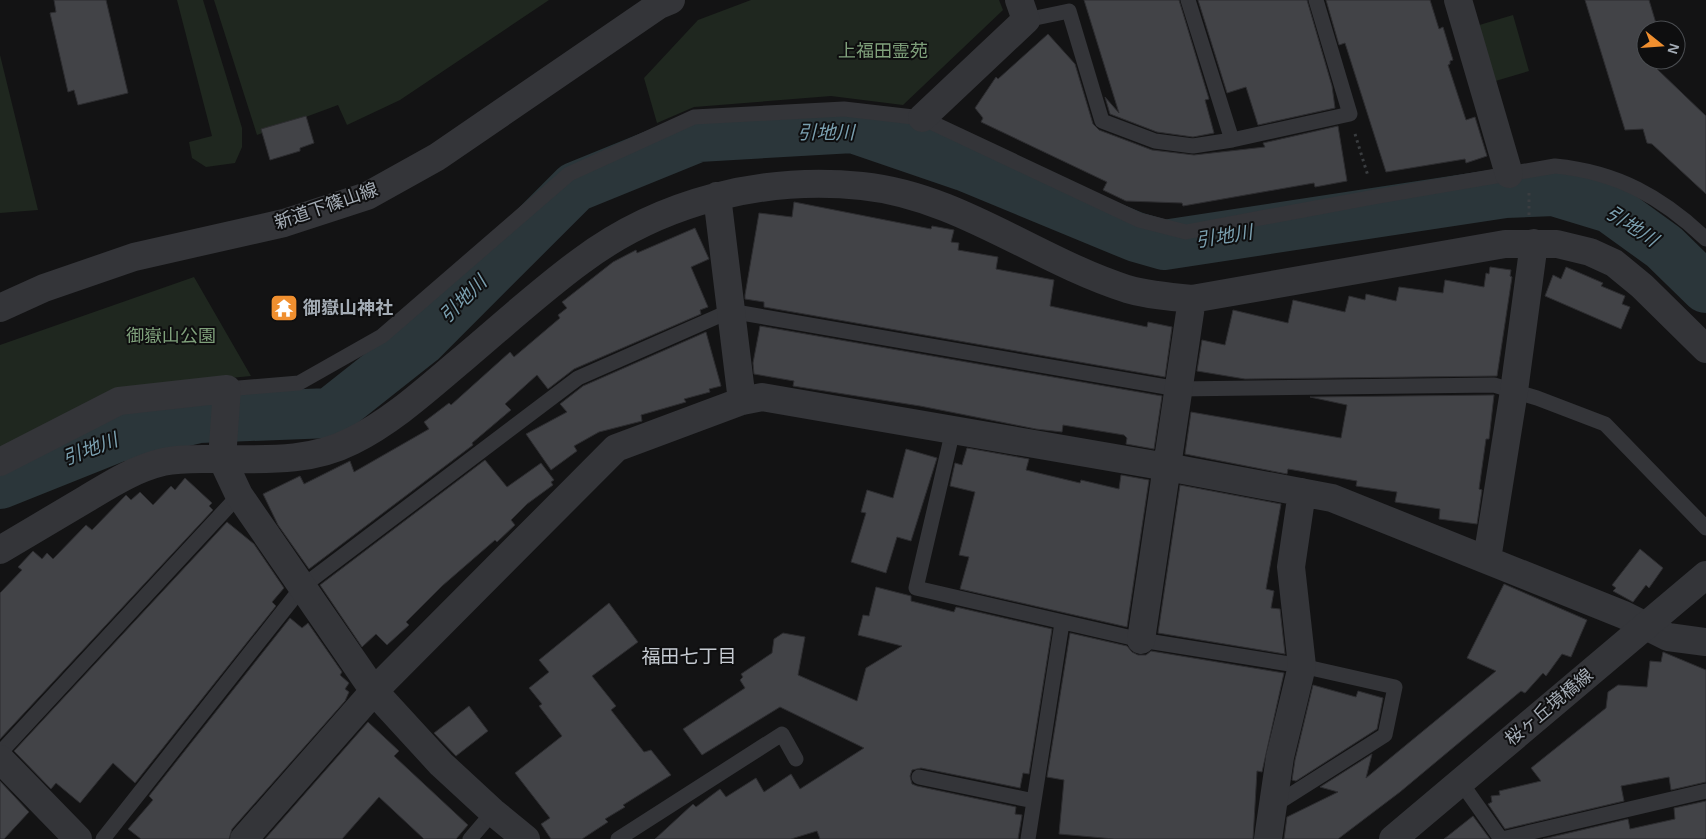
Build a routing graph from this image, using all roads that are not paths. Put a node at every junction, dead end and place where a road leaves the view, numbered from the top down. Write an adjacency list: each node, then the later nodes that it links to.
1 (670, 0): 13 (street, 新道下篠山線)
2 (1188, 0): 7 (lane)
3 (1316, 0): 7 (lane)
4 (1458, 0): 8 (street)
5 (1022, 10): 6 (street); 7 (lane)
6 (922, 118): 8 (lane); 16 (lane)
7 (1232, 140)
8 (1519, 172): 11 (lane)
9 (717, 196): 12 (street); 14 (street); 21 (street)
10 (1532, 233): 12 (street); 15 (street); 18 (street)
11 (1706, 239)
12 (1192, 298): 17 (street)
13 (0, 308)
14 (730, 311): 17 (lane); 19 (street); 30 (lane)
15 (1706, 349)
16 (227, 389): 21 (street); 22 (street)
17 (1178, 389): 18 (lane); 23 (street)
18 (1514, 391): 26 (lane); 28 (street)
19 (742, 402): 20 (street); 36 (street)
20 (953, 430): 23 (street); 31 (lane)
21 (222, 454): 25 (street); 27 (street)
22 (0, 462)
23 (1167, 467): 24 (street); 33 (street)
24 (1302, 492): 28 (street); 35 (street)
25 (239, 495): 30 (street); 37 (lane)
26 (1706, 528)
27 (0, 550)
28 (1487, 559): 32 (street)
29 (1706, 575): 32 (street, 桜ヶ丘境橋線)
30 (303, 586): 36 (street); 47 (lane)
31 (1062, 623): 33 (lane); 43 (lane)
32 (1645, 626): 34 (street); 41 (street, 桜ヶ丘境橋線)
33 (1141, 640): 35 (lane)
34 (1706, 642)
35 (1302, 666): 44 (street); 44 (lane)
36 (374, 691): 45 (street); 48 (street)
37 (0, 753)
38 (796, 758): 51 (lane)
39 (0, 759): 46 (street)
40 (919, 777): 43 (lane)
41 (1460, 782): 54 (street, 桜ヶ丘境橋線); 55 (lane)
42 (1706, 791): 55 (lane)
43 (1034, 801): 52 (lane)
44 (1273, 806): 53 (street)
45 (493, 812): 49 (lane); 50 (street)
46 (78, 839)
47 (102, 839)
48 (244, 839)
49 (470, 839)
50 (526, 839)
51 (618, 839)
52 (1028, 839)
53 (1268, 839)
54 (1394, 839)
55 (1502, 839)

